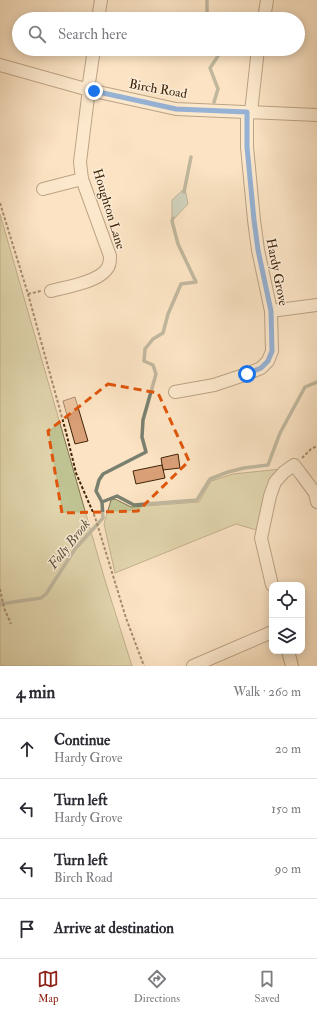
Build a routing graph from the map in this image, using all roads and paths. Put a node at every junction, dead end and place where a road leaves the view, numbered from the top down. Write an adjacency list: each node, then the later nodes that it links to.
1 (101, 0): 3 (street)
2 (267, 0): 4 (street)
3 (99, 12)
4 (265, 12)
5 (93, 56): 8 (street, Houghton Lane)
6 (257, 56): 9 (street, Hardy Grove)
7 (0, 65): 8 (street, Birch Road)
8 (90, 87): 9 (street, Birch Road); 11 (street, Houghton Lane)
9 (249, 112): 10 (street, Birch Road); 16 (street, Hardy Grove)
10 (317, 116)
11 (82, 179): 12 (street); 14 (street, Houghton Lane)
12 (43, 188)
13 (0, 203): 26 (path)
14 (51, 291)
15 (317, 305): 16 (street)
16 (271, 311): 17 (street, Hardy Grove)
17 (175, 392)
18 (317, 446): 19 (path)
19 (294, 465): 20 (street); 21 (street)
20 (317, 502)
21 (271, 582)
22 (0, 589): 23 (path)
23 (12, 624)
24 (269, 633): 27 (street)
25 (289, 654): 28 (street)
26 (144, 666)
27 (193, 666)
28 (292, 666)

